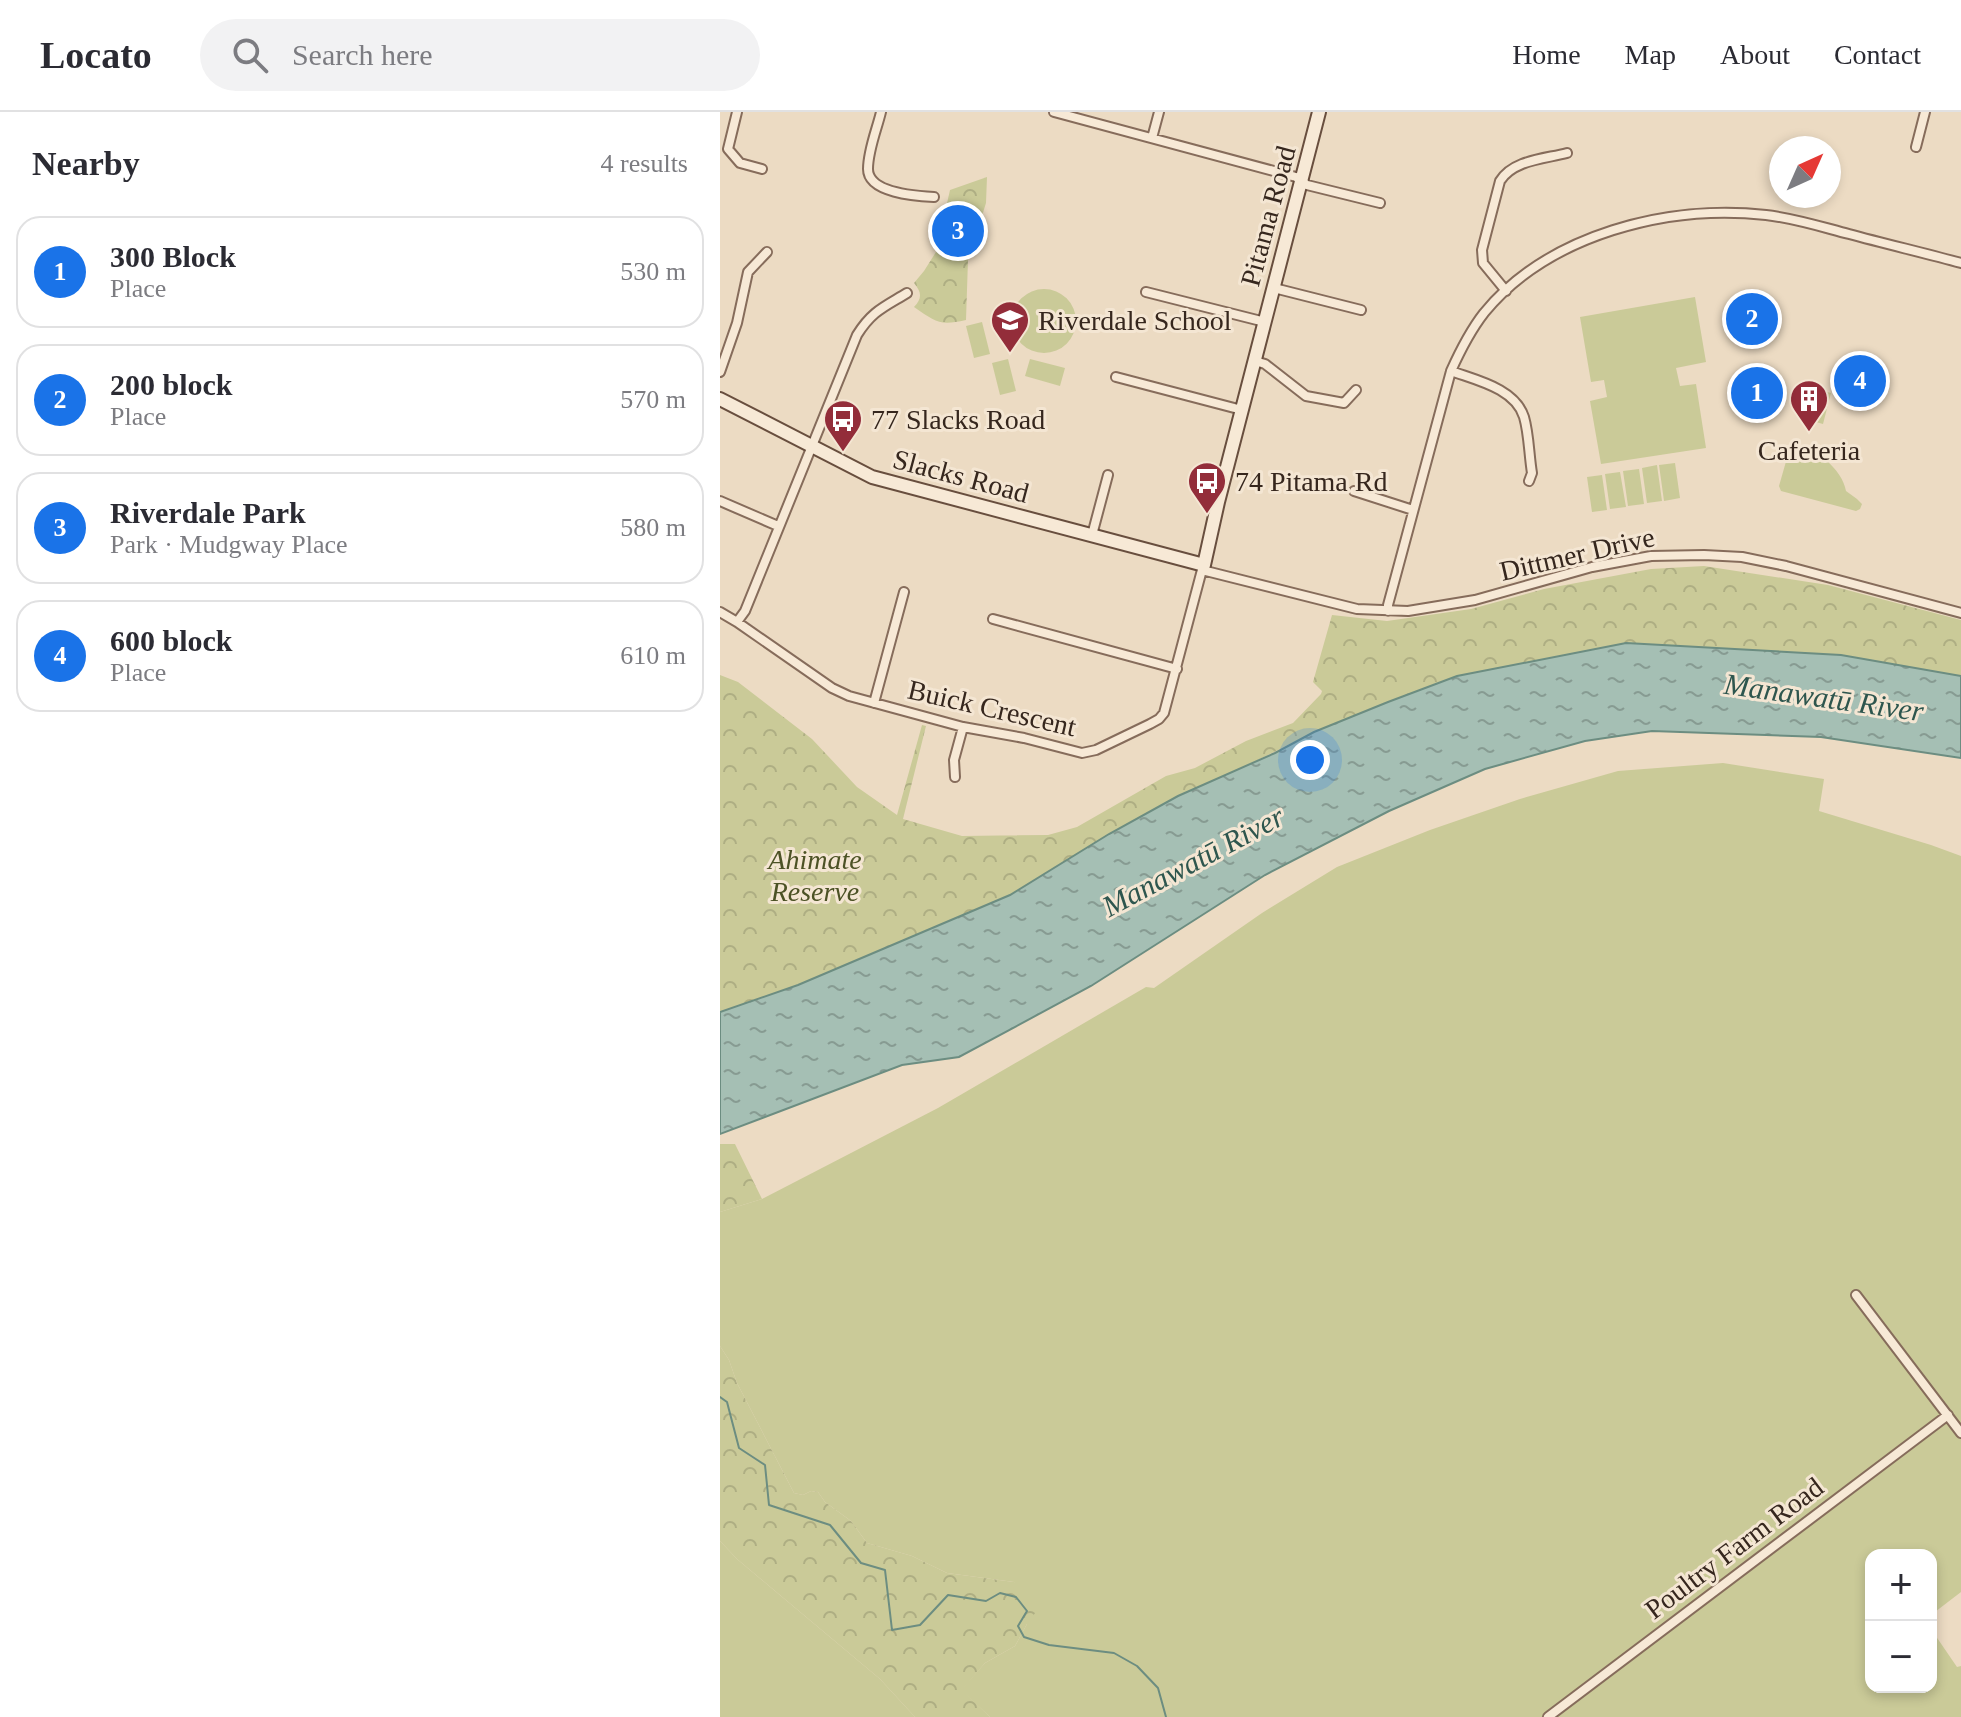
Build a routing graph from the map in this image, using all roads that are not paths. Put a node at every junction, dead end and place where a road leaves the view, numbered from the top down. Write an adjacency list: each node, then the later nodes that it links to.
1 (737, 112): 10 (street)
2 (881, 112): 12 (street)
3 (1054, 112): 7 (street)
4 (1159, 112): 7 (street)
5 (1319, 112): 11 (street, Pitama Road)
6 (1925, 112): 8 (street)
7 (1152, 138): 11 (street)
8 (1916, 147)
9 (1567, 153): 17 (street)
10 (762, 169)
11 (1301, 180): 13 (street); 16 (street, Pitama Road)
12 (934, 197)
13 (1380, 203)
14 (767, 252): 24 (street)
15 (1961, 263): 17 (street)
16 (1274, 288): 20 (street); 21 (street, Pitama Road)
17 (1506, 291): 23 (street)
18 (1146, 292): 21 (street)
19 (907, 293): 29 (street)
20 (1361, 310)
21 (1265, 322): 22 (street, Pitama Road)
22 (1255, 361): 26 (street); 28 (street, Pitama Road)
23 (1451, 371): 31 (street); 34 (street)
24 (720, 372)
25 (1116, 377): 28 (street)
26 (1356, 390)
27 (720, 399): 29 (street, Slacks Road)
28 (1242, 410): 37 (street, Pitama Road)
29 (812, 446): 35 (street); 36 (street, Slacks Road)
30 (1108, 475): 36 (street)
31 (1529, 481)
32 (1354, 491): 34 (street)
33 (720, 501): 35 (street)
34 (1413, 510): 39 (street)
35 (778, 526): 43 (street)
36 (1092, 535): 37 (street, Slacks Road)
37 (1203, 568): 39 (street, Dittmer Drive); 44 (street, Buick Crescent)
38 (904, 592): 45 (street)
39 (1388, 611): 41 (street, Dittmer Drive)
40 (720, 612): 43 (street, Buick Crescent)
41 (1961, 613)
42 (993, 619): 44 (street)
43 (737, 622): 45 (street, Buick Crescent)
44 (1177, 669): 46 (street, Buick Crescent)
45 (874, 703): 46 (street, Buick Crescent)
46 (963, 727): 47 (street)
47 (955, 777)
48 (1856, 1295): 49 (street)
49 (1948, 1415): 50 (street); 51 (street, Poultry Farm Road)
50 (1961, 1433)
51 (1548, 1717)

